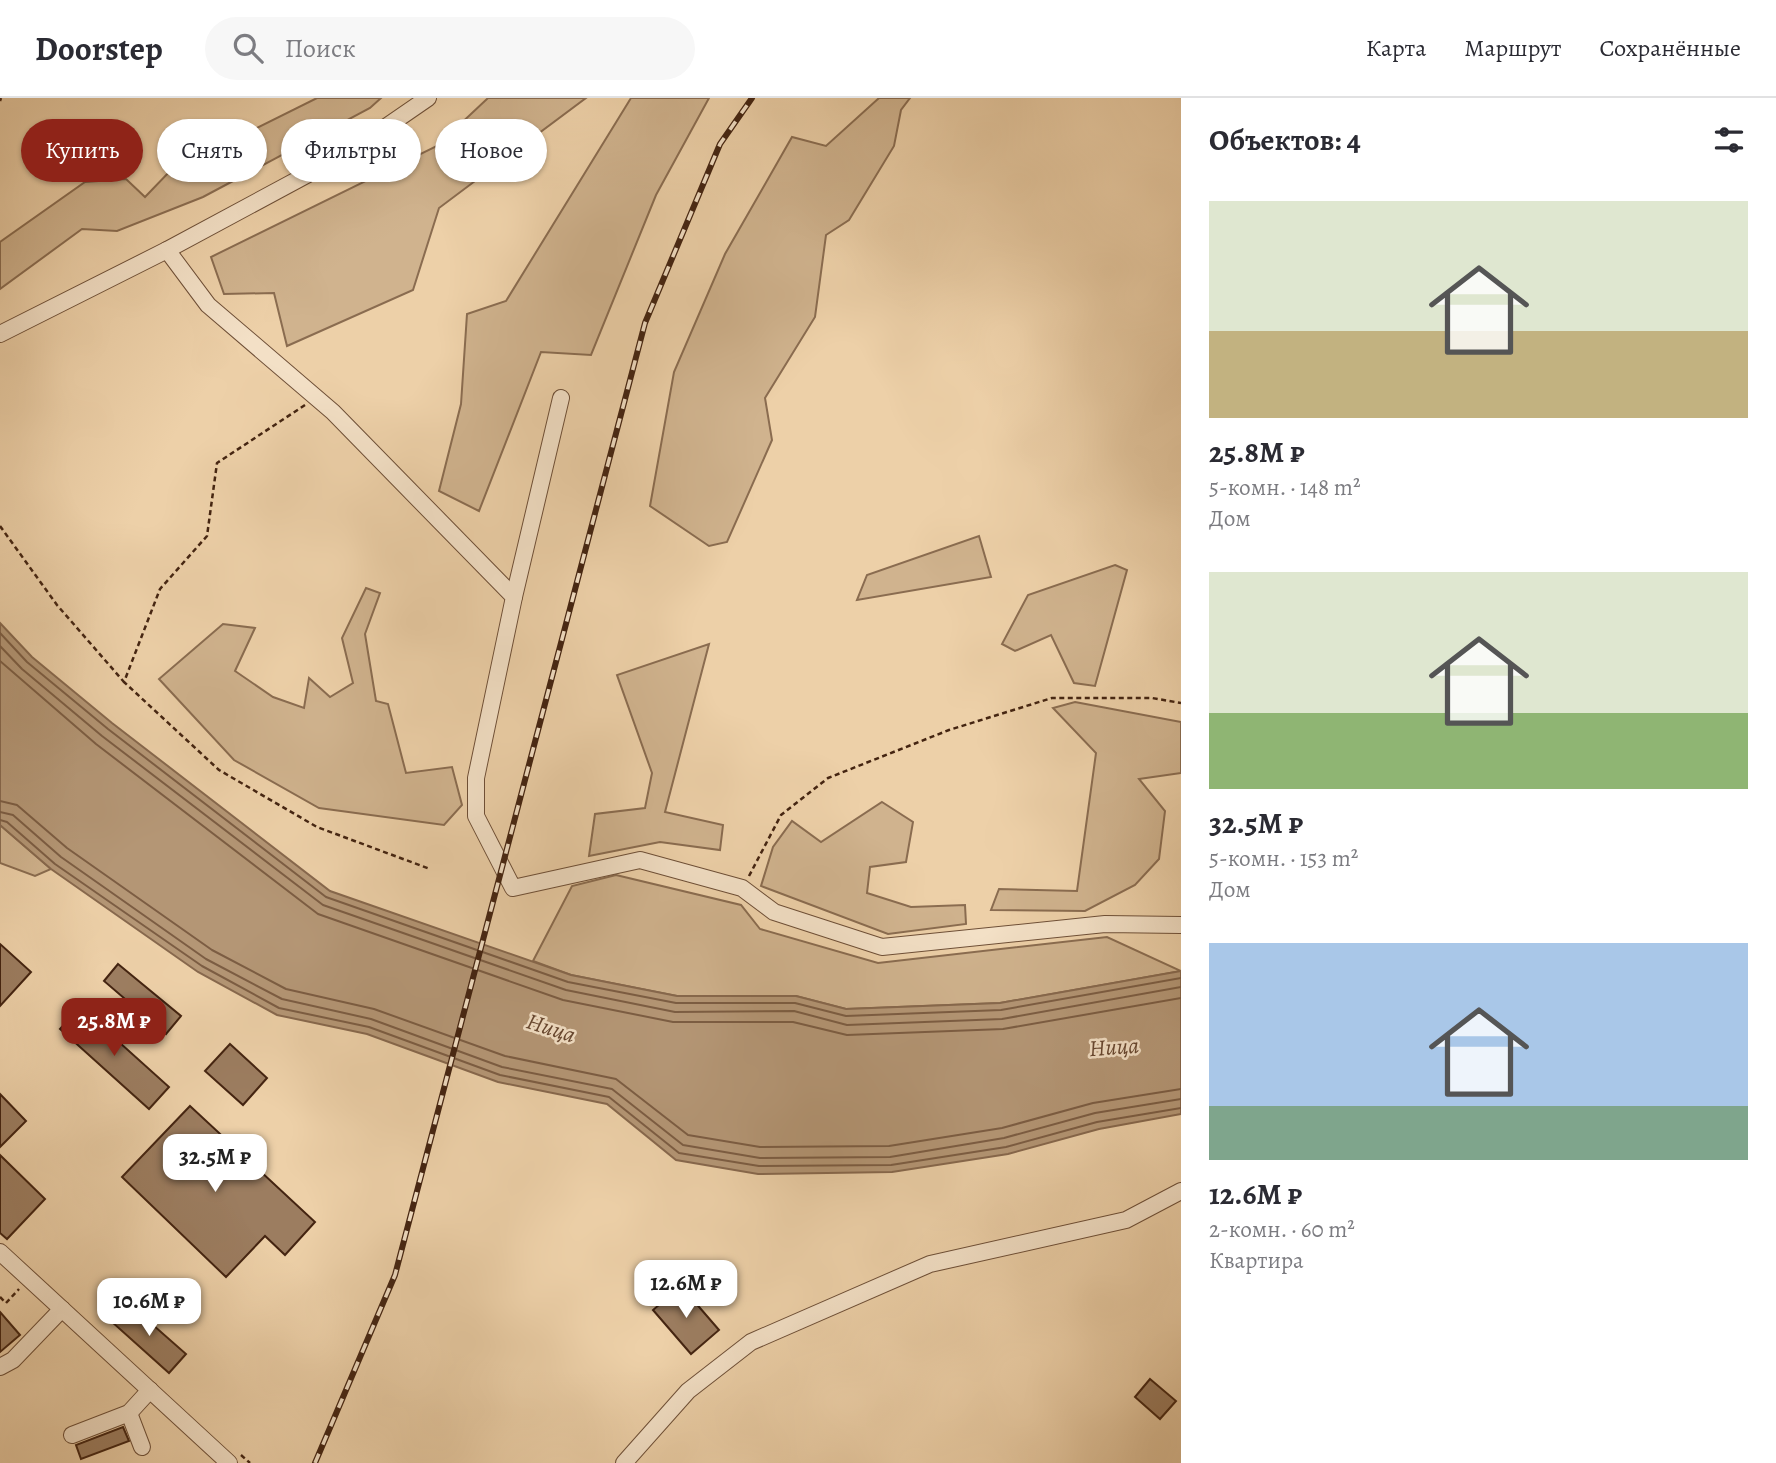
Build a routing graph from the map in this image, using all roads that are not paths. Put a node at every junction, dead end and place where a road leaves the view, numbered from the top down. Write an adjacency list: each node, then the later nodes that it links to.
1 (428, 98): 2 (street)
2 (167, 250): 3 (street); 5 (street)
3 (0, 334)
4 (561, 398): 5 (street)
5 (514, 597): 6 (street)
6 (1181, 925)
7 (1181, 1191): 16 (street)
8 (0, 1252): 9 (street)
9 (62, 1309): 10 (street); 11 (street)
10 (0, 1367)
11 (150, 1390): 12 (street); 15 (street)
12 (129, 1413): 13 (street); 14 (street)
13 (72, 1435)
14 (142, 1447)
15 (220, 1461)
16 (624, 1463)

